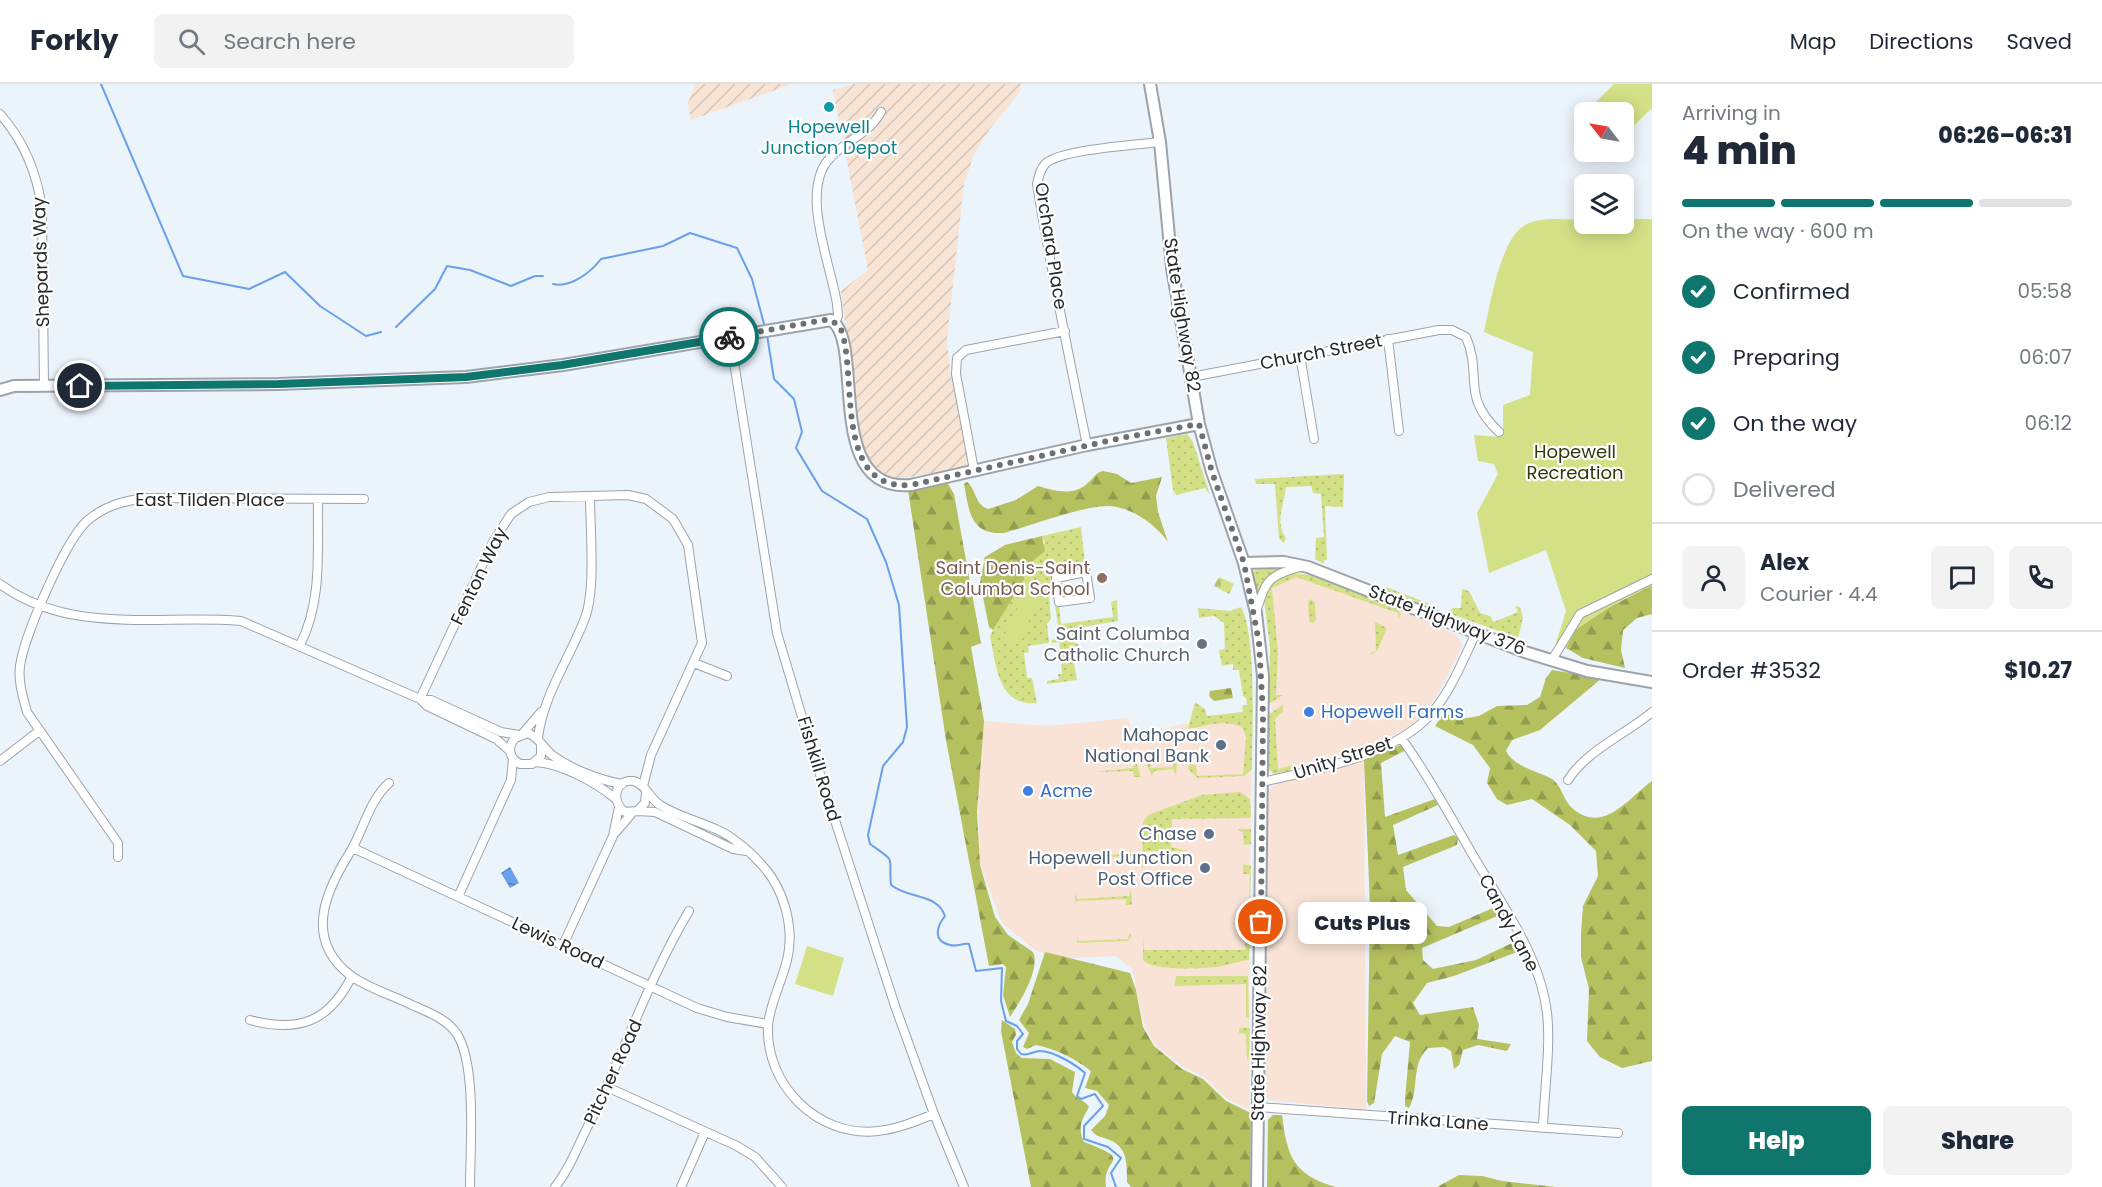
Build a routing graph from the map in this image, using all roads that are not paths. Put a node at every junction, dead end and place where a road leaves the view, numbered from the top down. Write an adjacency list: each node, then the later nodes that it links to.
1 (1150, 84): 4 (main road, State Highway 82)
2 (881, 112): 5 (street)
3 (0, 114): 11 (street, Shepards Way)
4 (1160, 142): 6 (street, Orchard Place); 10 (main road, State Highway 82)
5 (835, 323): 7 (main road); 18 (main road)
6 (1065, 331): 17 (street, Orchard Place); 18 (street)
7 (730, 337): 11 (main road); 67 (street, Fishkill Road)
8 (1388, 339): 9 (street, Church Street); 14 (street); 15 (street, Church Street)
9 (1300, 355): 10 (street, Church Street); 16 (street)
10 (1191, 377): 13 (main road, State Highway 82)
11 (44, 386): 12 (main road)
12 (0, 390)
13 (1199, 424): 17 (main road); 22 (main road, State Highway 82)
14 (1399, 431)
15 (1499, 432)
16 (1314, 439)
17 (1087, 445): 18 (main road)
18 (974, 470)
19 (590, 497): 32 (street, Fenton Way); 35 (street, Fenton Way); 36 (street)
20 (364, 499): 21 (street, East Tilden Place)
21 (318, 500): 27 (street, East Tilden Place); 30 (street)
22 (1244, 563): 23 (main road, State Highway 376); 28 (main road, State Highway 82)
23 (1304, 566): 28 (street); 29 (main road, State Highway 376)
24 (1652, 579): 31 (street)
25 (0, 584): 27 (street)
26 (1057, 589): 26 (street)
27 (41, 606): 30 (street); 38 (street, East Tilden Place)
28 (1256, 613): 48 (main road, State Highway 82)
29 (1476, 633): 31 (main road, State Highway 376); 40 (street, Unity Street)
30 (300, 645): 35 (street)
31 (1552, 660): 34 (main road, State Highway 376)
32 (694, 663): 33 (street); 43 (street, Fenton Way)
33 (727, 676)
34 (1652, 682)
35 (420, 699): 39 (street); 42 (street)
36 (547, 703): 39 (street); 41 (street)
37 (1652, 712): 47 (street)
38 (39, 731): 44 (street); 57 (street, East Tilden Place)
39 (521, 734): 41 (street); 42 (street)
40 (1402, 739): 48 (street, Unity Street); 68 (street, Candy Lane)
41 (539, 741): 45 (street); 50 (street)
42 (512, 755): 45 (street); 46 (street)
43 (651, 755): 50 (street, Fenton Way); 51 (street, Fenton Way)
44 (0, 761)
45 (532, 764): 46 (street); 52 (street)
46 (511, 780): 58 (street)
47 (1568, 780)
48 (1262, 782): 66 (main road, State Highway 82)
49 (389, 783): 55 (street)
50 (626, 783): 51 (street); 52 (street)
51 (644, 789): 53 (street); 56 (street)
52 (617, 803): 53 (street); 54 (street)
53 (635, 812): 54 (street); 56 (street)
54 (613, 836): 60 (street)
55 (353, 848): 58 (street, Lewis Road); 61 (street)
56 (746, 851): 64 (street)
57 (118, 857)
58 (458, 897): 60 (street, Lewis Road)
59 (689, 911): 62 (street, Pitcher Road)
60 (563, 945): 62 (street, Lewis Road)
61 (352, 976): 63 (street); 71 (street)
62 (651, 987): 64 (street, Lewis Road); 65 (street, Pitcher Road)
63 (250, 1020)
64 (768, 1024): 67 (street)
65 (607, 1087): 69 (street); 72 (street, Pitcher Road)
66 (1258, 1107): 68 (street, Trinka Lane); 76 (main road, State Highway 82)
67 (934, 1114): 75 (street, Fishkill Road)
68 (1543, 1128): 70 (street, Trinka Lane)
69 (705, 1132): 73 (street); 74 (street)
70 (1618, 1133)
71 (470, 1187)
72 (555, 1187)
73 (681, 1187)
74 (782, 1187)
75 (964, 1187)
76 (1257, 1187)

